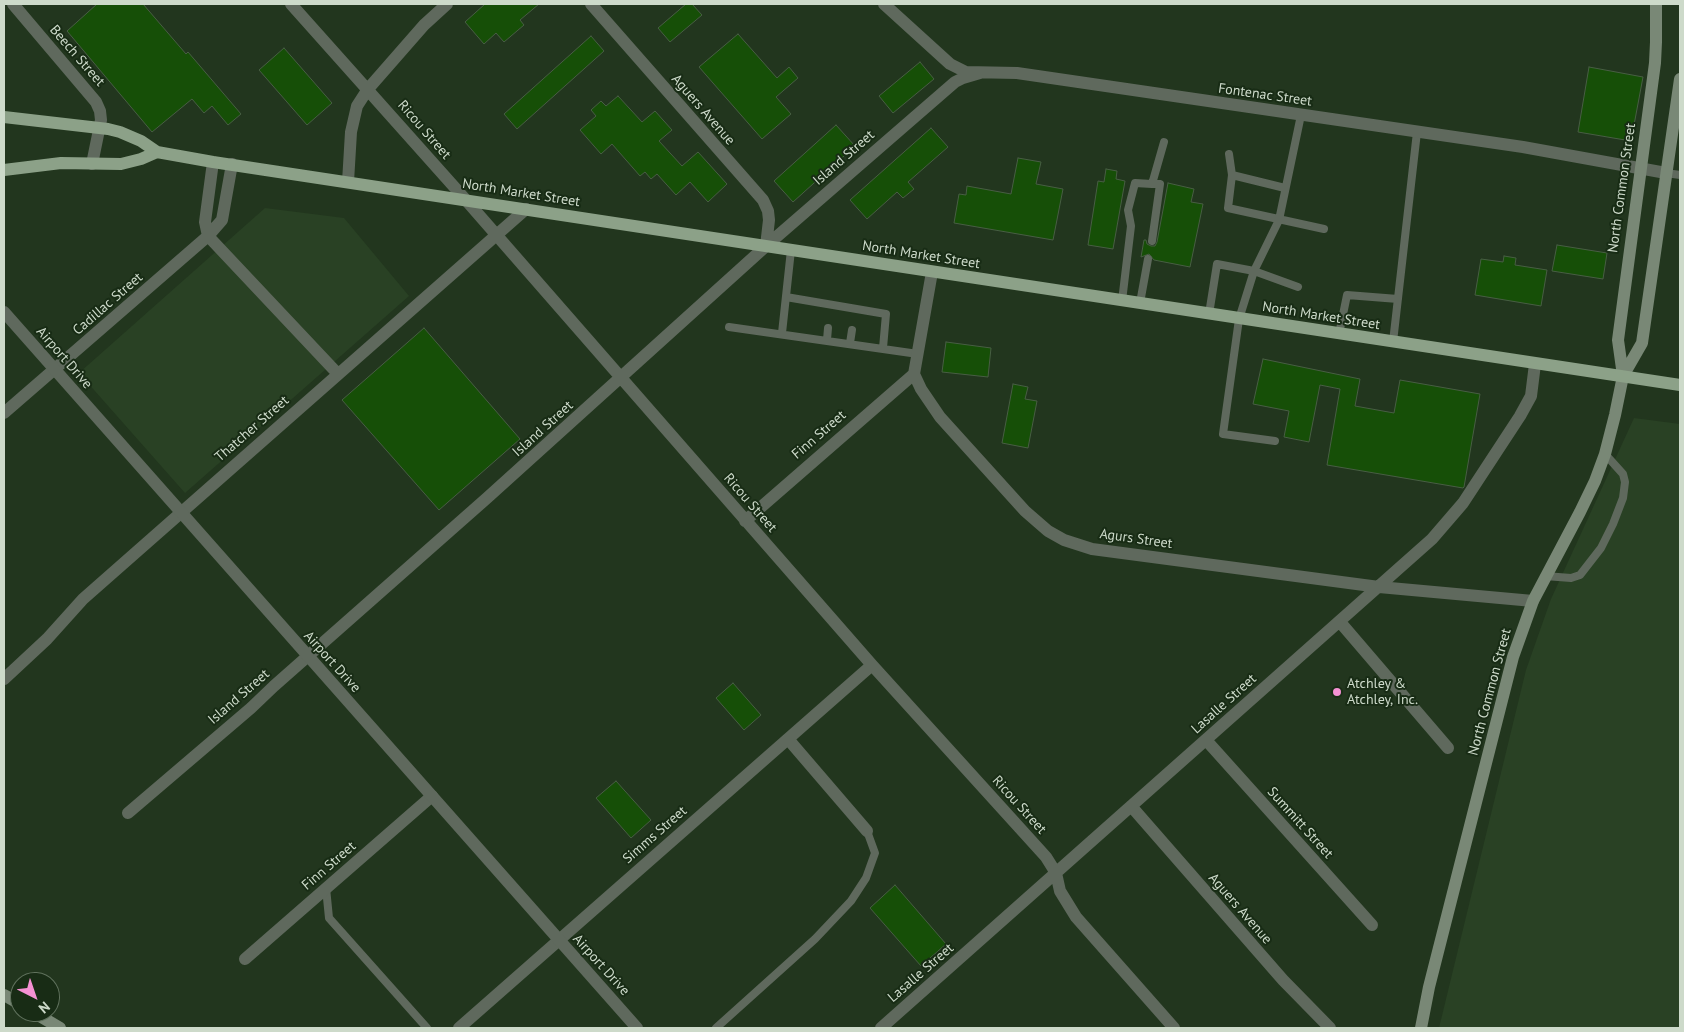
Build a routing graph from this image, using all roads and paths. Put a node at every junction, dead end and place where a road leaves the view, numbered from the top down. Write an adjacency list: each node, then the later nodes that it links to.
1 (13, 4): 12 (street, Beech Street)
2 (291, 4): 9 (street, Ricou Street)
3 (447, 4): 9 (street)
4 (591, 4): 35 (street, Aguers Avenue)
5 (884, 4): 7 (street, Fontenac Street)
6 (1656, 4): 20 (main road, North Common Street)
7 (980, 73): 10 (street, Fontenac Street); 35 (street, Island Street)
8 (1680, 79): 22 (main road, North Common Street)
9 (368, 90): 25 (street); 28 (street, Ricou Street)
10 (1301, 115): 13 (street, Fontenac Street); 27 (lane)
11 (4, 117): 12 (main road, North Market Street)
12 (99, 128): 15 (main road, North Market Street); 18 (street, Beech Street)
13 (1417, 132): 20 (street, Fontenac Street); 42 (lane)
14 (1164, 142): 26 (lane)
15 (157, 152): 17 (main road, North Market Street); 18 (main road)
16 (1229, 154): 23 (lane)
17 (213, 162): 19 (main road, North Market Street); 33 (street)
18 (92, 164): 21 (main road)
19 (232, 164): 25 (main road, North Market Street); 33 (street, Cadillac Street)
20 (1640, 168): 22 (street, Fontenac Street); 64 (main road, North Common Street)
21 (4, 170)
22 (1666, 173): 24 (lane); 64 (main road, North Common Street)
23 (1232, 175): 27 (lane); 30 (lane)
24 (1680, 175)
25 (348, 182): 28 (main road, North Market Street)
26 (1152, 184): 34 (lane); 43 (lane)
27 (1286, 188): 30 (lane)
28 (465, 199): 29 (main road, North Market Street); 32 (street, Ricou Street)
29 (526, 209): 32 (street, Thatcher Street); 35 (main road, North Market Street)
30 (1279, 220): 31 (lane); 38 (lane)
31 (1324, 229)
32 (496, 235): 62 (street, Thatcher Street); 65 (street, Ricou Street)
33 (208, 236): 61 (street, Cadillac Street); 62 (street)
34 (1152, 242)
35 (766, 246): 36 (main road, North Market Street); 65 (street, Island Street)
36 (791, 250): 39 (main road, North Market Street); 41 (lane)
37 (1148, 258): 44 (lane)
38 (1254, 271): 40 (lane); 48 (lane); 49 (lane)
39 (932, 272): 43 (main road, North Market Street); 59 (street)
40 (1298, 287)
41 (786, 297): 45 (lane); 53 (lane)
42 (1398, 299): 54 (lane); 56 (lane)
43 (1122, 301): 44 (main road, North Market Street)
44 (1140, 304): 48 (main road, North Market Street)
45 (831, 305): 47 (lane); 58 (lane)
46 (4, 312): 61 (street, Airport Drive)
47 (830, 313)
48 (1209, 314): 49 (main road, North Market Street)
49 (1239, 319): 54 (main road, North Market Street); 68 (lane)
50 (729, 327): 53 (lane)
51 (828, 328): 55 (lane)
52 (852, 330): 57 (lane)
53 (782, 333): 55 (lane)
54 (1339, 334): 56 (main road, North Market Street)
55 (827, 340): 57 (lane)
56 (1393, 342): 60 (main road, North Market Street)
57 (850, 343): 58 (lane)
58 (883, 348): 59 (lane)
59 (918, 354): 63 (street)
60 (1535, 364): 64 (main road, North Market Street); 73 (street, Lasalle Street)
61 (54, 371): 67 (street, Cadillac Street); 70 (street, Airport Drive)
62 (338, 374): 70 (street, Thatcher Street)
63 (914, 374): 71 (street, Finn Street); 73 (street, Agurs Street)
64 (1623, 376): 66 (main road, North Market Street); 69 (main road, North Common Street)
65 (621, 378): 71 (street, Ricou Street); 76 (street, Island Street)
66 (1680, 385)
67 (4, 414)
68 (1275, 441)
69 (1605, 454): 72 (main road, North Common Street); 72 (lane)
70 (180, 512): 76 (street, Airport Drive); 78 (street, Thatcher Street)
71 (745, 521): 77 (street, Ricou Street)
72 (1545, 576): 74 (main road, North Common Street)
73 (1379, 587): 74 (street, Agurs Street); 75 (street, Lasalle Street)
74 (1533, 601): 98 (main road, North Common Street)
75 (1340, 622): 80 (street, Lasalle Street); 81 (street)
76 (308, 656): 82 (street, Airport Drive); 84 (street, Island Street)
77 (872, 665): 79 (street, Simms Street); 86 (street, Ricou Street)
78 (4, 679)
79 (788, 739): 85 (street); 89 (street, Simms Street)
80 (1206, 740): 83 (street, Lasalle Street); 88 (street, Summitt Street)
81 (1448, 748)
82 (432, 796): 87 (street, Finn Street); 89 (street, Airport Drive)
83 (1131, 806): 86 (street, Lasalle Street); 97 (street, Aguers Avenue)
84 (128, 812)
85 (867, 831): 94 (lane)
86 (1056, 874): 95 (street, Lasalle Street); 96 (street, Ricou Street)
87 (326, 888): 90 (street, Finn Street); 91 (lane)
88 (1372, 925)
89 (559, 940): 92 (street, Simms Street); 93 (street, Airport Drive)
90 (245, 959)
91 (427, 1028)
92 (459, 1028)
93 (637, 1028)
94 (716, 1028)
95 (881, 1028)
96 (1174, 1028)
97 (1330, 1028)
98 (1421, 1028)

